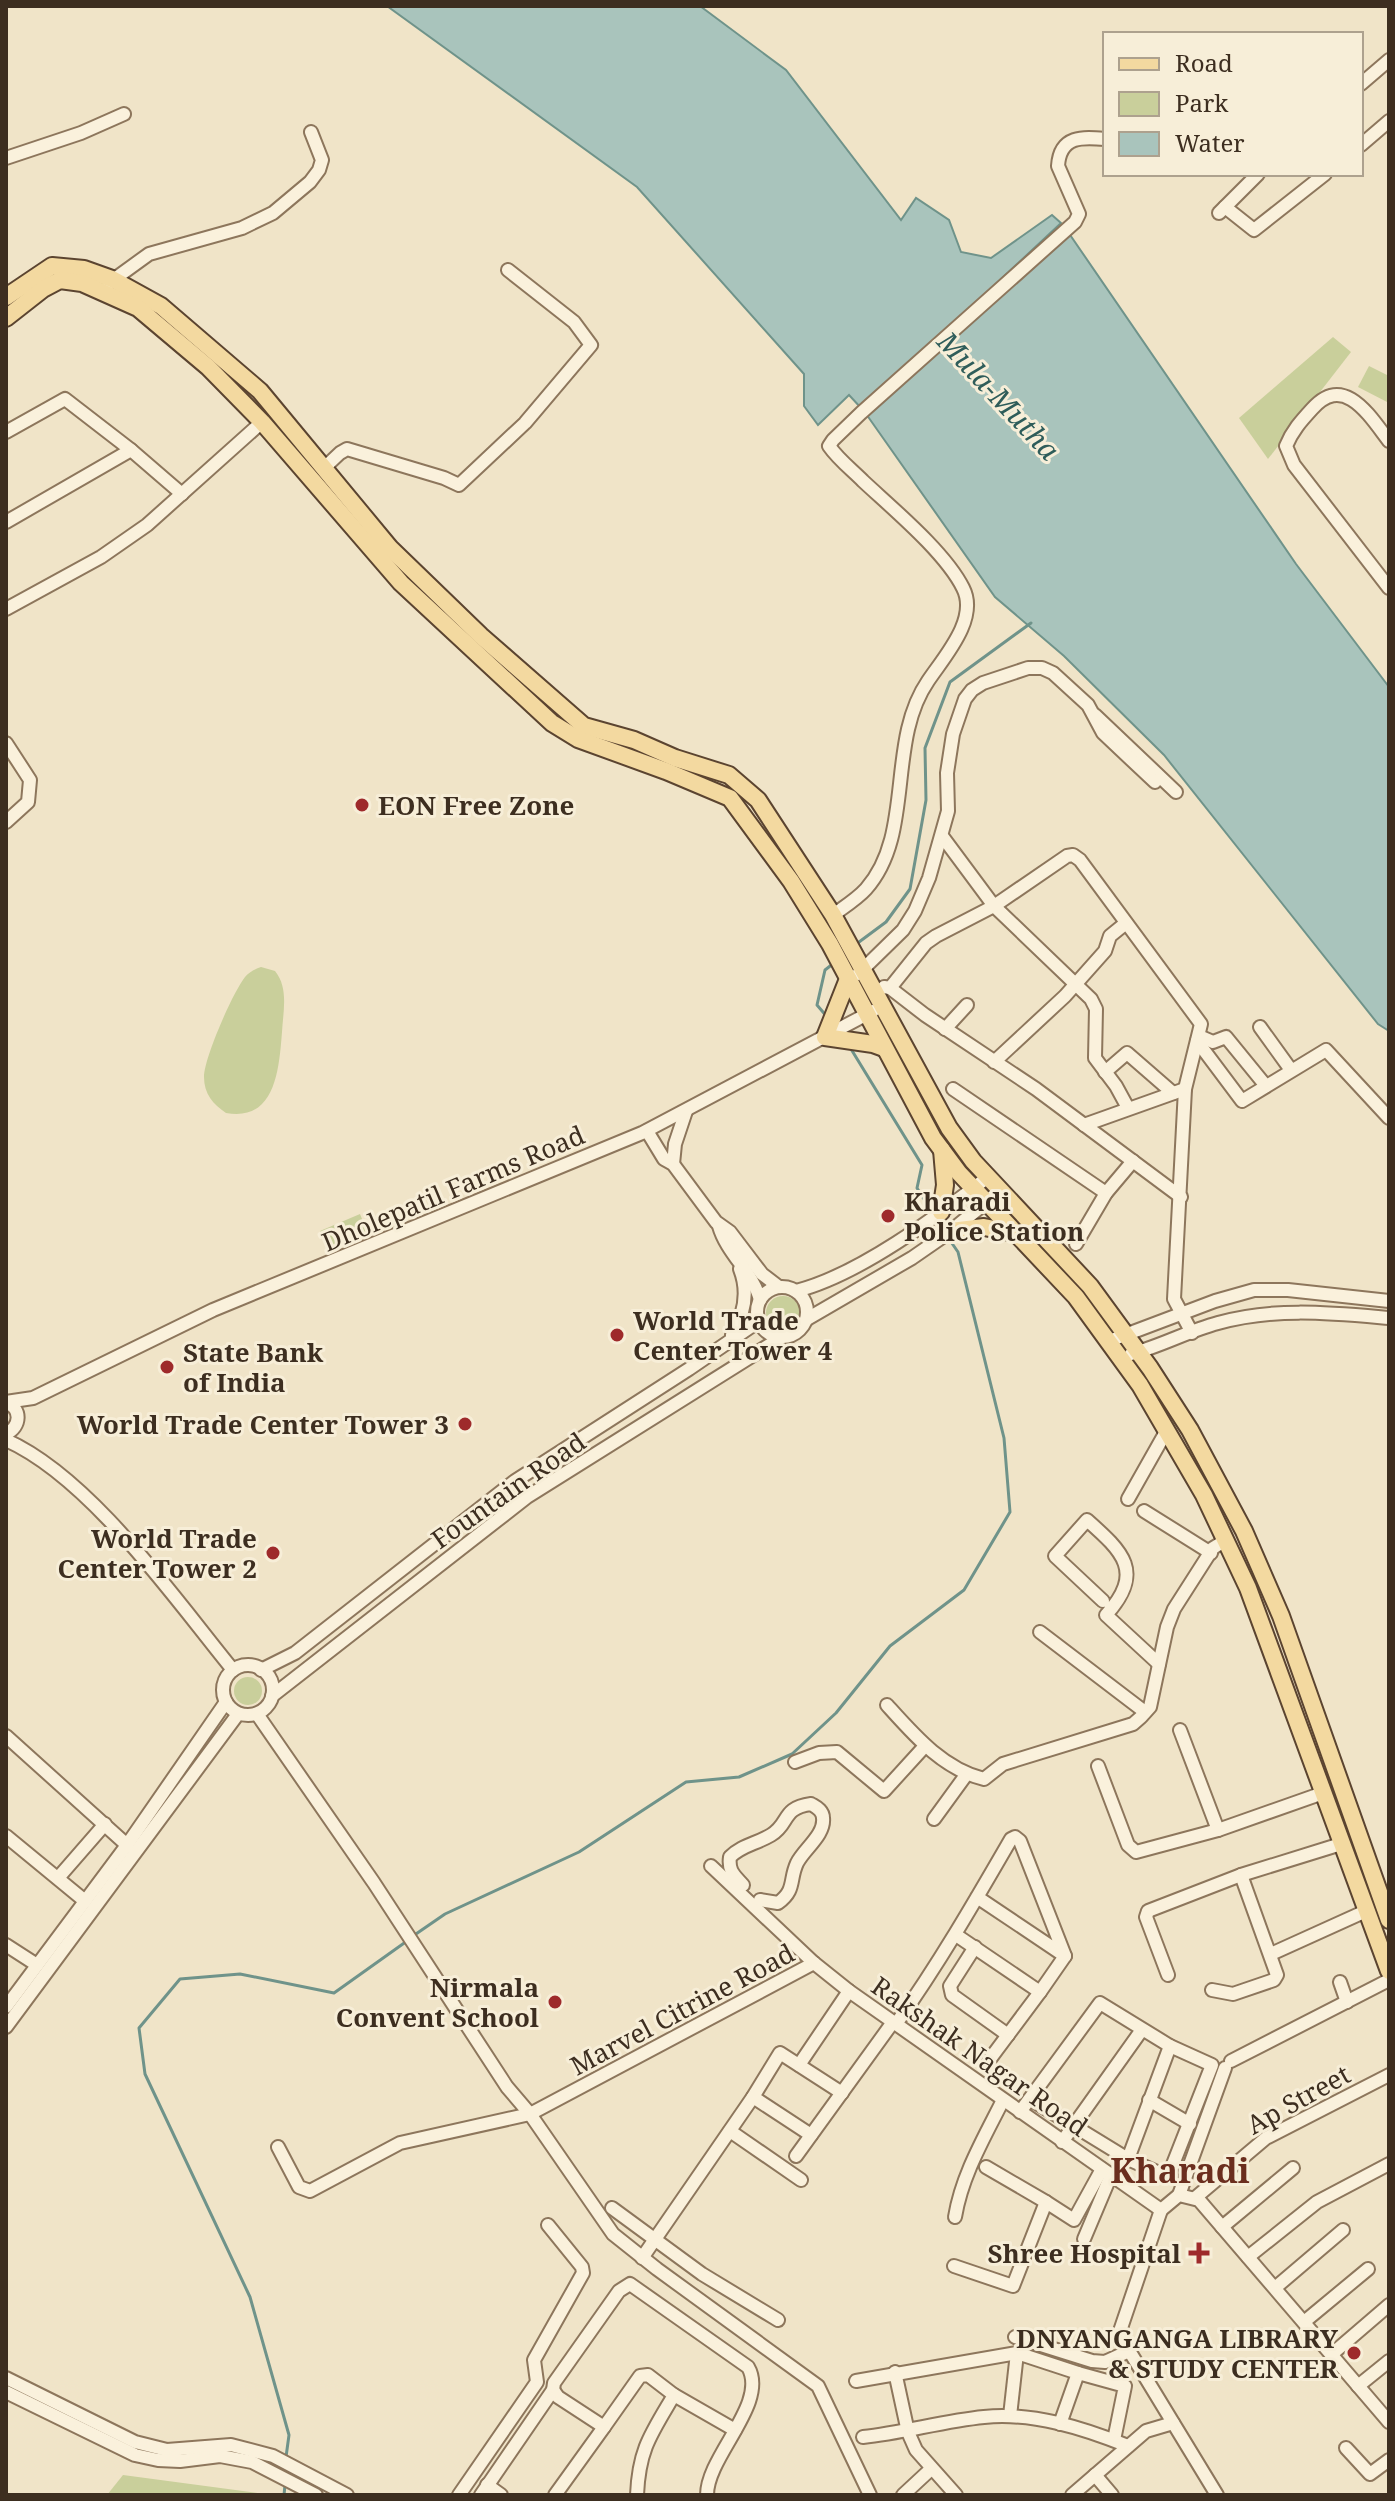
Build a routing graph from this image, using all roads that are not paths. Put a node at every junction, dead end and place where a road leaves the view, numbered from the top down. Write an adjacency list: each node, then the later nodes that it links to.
1 (1389, 60): 2 (street)
2 (1363, 82)
3 (124, 114): 8 (street)
4 (1389, 121): 7 (street)
5 (311, 132): 12 (street)
6 (1103, 139): 32 (street)
7 (1363, 143)
8 (6, 158)
9 (1256, 176): 10 (street)
10 (1322, 176)
11 (508, 270): 19 (street)
12 (107, 285): 13 (main road); 14 (main road); 15 (main road); 19 (main road)
13 (6, 297)
14 (6, 318)
15 (262, 422): 20 (street); 23 (main road)
16 (6, 432): 18 (street)
17 (1389, 441): 22 (street)
18 (131, 450): 20 (street); 21 (street)
19 (323, 469): 23 (main road)
20 (182, 494): 24 (street)
21 (6, 522)
22 (1389, 588)
23 (432, 600): 32 (main road); 34 (main road)
24 (6, 609)
25 (1093, 713): 27 (street); 28 (street); 30 (street)
26 (6, 743): 29 (street)
27 (1155, 782)
28 (1176, 792)
29 (6, 822)
30 (942, 836): 31 (street); 34 (street)
31 (994, 906): 33 (street); 35 (street); 36 (street)
32 (833, 915): 34 (main road)
33 (1126, 923): 35 (street); 42 (street)
34 (846, 957): 36 (main road); 38 (main road); 41 (main road)
35 (1076, 984): 44 (street); 46 (street)
36 (882, 995): 38 (street, Dholepatil Farms Road); 40 (street); 58 (main road)
37 (967, 1005): 40 (street)
38 (867, 1015): 41 (street, Dholepatil Farms Road); 43 (main road)
39 (1260, 1027): 45 (street)
40 (945, 1029): 44 (street)
41 (825, 1037): 43 (main road); 51 (street, Dholepatil Farms Road)
42 (1198, 1038): 47 (street); 47 (street); 49 (street)
43 (884, 1048): 55 (main road)
44 (994, 1062): 53 (street)
45 (1291, 1070): 47 (street); 52 (street)
46 (1105, 1072): 49 (street); 50 (street)
47 (1266, 1086)
48 (953, 1089): 61 (street)
49 (1179, 1091): 50 (street); 62 (street)
50 (1128, 1108): 53 (street)
51 (686, 1111): 54 (street, Dholepatil Farms Road); 56 (street)
52 (1389, 1118)
53 (1084, 1125): 57 (street)
54 (652, 1129): 56 (street); 85 (street, Dholepatil Farms Road)
55 (942, 1150): 59 (main road); 64 (main road)
56 (673, 1159): 65 (street)
57 (1133, 1161): 61 (street); 62 (street)
58 (988, 1177): 59 (street); 60 (main road)
59 (973, 1188): 63 (main road); 64 (street)
60 (1001, 1190): 63 (street, Fountain Road); 79 (main road)
61 (1106, 1193): 68 (street)
62 (1181, 1197): 74 (street)
63 (987, 1201): 66 (main road); 67 (street, Fountain Road)
64 (935, 1216): 71 (street)
65 (719, 1226): 69 (street); 70 (street)
66 (1015, 1233): 67 (main road); 81 (main road)
67 (946, 1235): 76 (street, Fountain Road)
68 (1076, 1244)
69 (738, 1262): 72 (street); 82 (street)
70 (779, 1287): 71 (street); 72 (street)
71 (796, 1291): 76 (street)
72 (760, 1300): 77 (street)
73 (1389, 1301): 74 (street)
74 (1181, 1315): 78 (street); 79 (street)
75 (1389, 1318): 78 (street)
76 (807, 1319): 80 (street, Fountain Road)
77 (759, 1321): 80 (street); 82 (street, Fountain Road)
78 (1192, 1333): 83 (street)
79 (1126, 1335): 81 (street); 83 (main road)
80 (782, 1337): 101 (street, Fountain Road)
81 (1109, 1341): 84 (main road)
82 (728, 1343): 100 (street, Fountain Road)
83 (1139, 1352): 84 (street); 127 (main road)
84 (1121, 1357): 88 (main road)
85 (33, 1398): 86 (street, Dholepatil Farms Road); 87 (street, Dholepatil Farms Road)
86 (6, 1402): 87 (street)
87 (18, 1421): 89 (street, Dholepatil Farms Road); 91 (street)
88 (1167, 1430): 92 (street); 94 (main road)
89 (6, 1434)
90 (6, 1440): 91 (street)
91 (29, 1451): 99 (street)
92 (1128, 1499)
93 (1144, 1511): 95 (street)
94 (1226, 1540): 95 (street); 113 (main road)
95 (1211, 1553): 98 (street)
96 (1103, 1601): 98 (street)
97 (1040, 1632): 104 (street)
98 (1159, 1664): 104 (street)
99 (233, 1670): 100 (street, Fountain Road); 102 (street)
100 (261, 1670): 101 (street)
101 (272, 1696): 106 (street, Fountain Road)
102 (226, 1702): 105 (street); 119 (street)
103 (887, 1705): 109 (street)
104 (1145, 1712): 112 (street)
105 (238, 1714): 106 (street); 145 (street)
106 (257, 1714): 158 (street)
107 (1180, 1730): 116 (street)
108 (6, 1736): 115 (street)
109 (925, 1746): 110 (street); 112 (street)
110 (795, 1762)
111 (1098, 1766): 116 (street)
112 (966, 1775): 114 (street)
113 (1323, 1793): 116 (street); 118 (main road)
114 (934, 1819)
115 (105, 1824): 119 (street); 122 (street)
116 (1218, 1830)
117 (6, 1836): 122 (street)
118 (1341, 1844): 121 (street); 126 (main road)
119 (127, 1845): 124 (street)
120 (711, 1866): 125 (street, Marvel Citrine Road)
121 (1241, 1875): 131 (street); 136 (street)
122 (58, 1878): 124 (street)
123 (977, 1897): 128 (street); 132 (street); 132 (street)
124 (85, 1901): 134 (street)
125 (758, 1903): 125 (street); 133 (street, Marvel Citrine Road)
126 (1366, 1911): 131 (street); 135 (main road)
127 (1389, 1920)
128 (956, 1935): 130 (street); 144 (street)
129 (6, 1945): 134 (street)
130 (975, 1947): 141 (street); 147 (street)
131 (1271, 1954): 139 (street)
132 (1065, 1956): 141 (street)
133 (814, 1963): 140 (street, Rakshak Nagar Road); 158 (street, Marvel Citrine Road)
134 (37, 1965): 143 (street)
135 (1389, 1971)
136 (1168, 1975)
137 (1389, 1980): 142 (street)
138 (1340, 1982): 142 (street)
139 (1212, 1990)
140 (849, 1991): 144 (street, Rakshak Nagar Road); 150 (street)
141 (1040, 1992): 147 (street)
142 (1347, 2002): 172 (street)
143 (6, 2007)
144 (894, 2023): 152 (street); 155 (street, Rakshak Nagar Road)
145 (6, 2027)
146 (1141, 2031): 148 (street); 154 (street); 160 (street)
147 (1008, 2035): 149 (street)
148 (1170, 2046): 156 (street); 159 (street)
149 (987, 2063)
150 (799, 2065): 152 (street); 153 (street)
151 (1389, 2075): 173 (street, Ap Street)
152 (842, 2093): 162 (street)
153 (753, 2097): 161 (street); 162 (street)
154 (1030, 2099): 157 (street); 160 (street)
155 (1003, 2100): 157 (street, Rakshak Nagar Road); 177 (street)
156 (1149, 2100): 159 (street); 166 (street)
157 (1020, 2112): 163 (street, Rakshak Nagar Road)
158 (530, 2114): 164 (street, Marvel Citrine Road); 184 (street)
159 (1190, 2124): 166 (street)
160 (1073, 2126): 163 (street); 166 (street)
161 (730, 2131): 171 (street); 182 (street)
162 (811, 2135): 165 (street)
163 (1062, 2142): 170 (street, Rakshak Nagar Road)
164 (278, 2147)
165 (796, 2156)
166 (1128, 2159)
167 (1389, 2164): 183 (street)
168 (986, 2167): 174 (street)
169 (1293, 2168): 179 (street)
170 (1106, 2172): 174 (street); 176 (street, Rakshak Nagar Road); 181 (street)
171 (801, 2180)
172 (1179, 2195): 173 (street); 176 (street)
173 (1195, 2198): 179 (street)
174 (1046, 2202): 185 (street)
175 (612, 2208): 182 (street)
176 (1161, 2210): 194 (street)
177 (955, 2217)
178 (548, 2225): 225 (street)
179 (1222, 2227): 183 (street)
180 (1343, 2230): 188 (street)
181 (1084, 2239)
182 (654, 2241): 184 (street); 191 (street)
183 (1248, 2257): 188 (street)
184 (642, 2258): 186 (street)
185 (954, 2266)
186 (657, 2269): 189 (street); 230 (street)
187 (1368, 2269): 192 (street)
188 (1276, 2287): 192 (street)
189 (642, 2291): 203 (street); 211 (street)
190 (1389, 2305): 196 (street)
191 (778, 2320)
192 (1304, 2322): 196 (street)
193 (1015, 2337): 194 (street)
194 (1129, 2351): 208 (street)
195 (1017, 2353): 198 (street); 199 (street); 206 (street)
196 (1332, 2354): 202 (street)
197 (1389, 2361): 202 (street)
198 (895, 2372): 201 (street); 212 (street)
199 (1078, 2373): 209 (street); 214 (street)
200 (6, 2378): 219 (street)
201 (856, 2381)
202 (1358, 2386): 207 (street)
203 (553, 2390): 210 (street); 222 (street)
204 (6, 2392): 221 (street)
205 (674, 2395): 210 (street); 211 (street); 228 (street)
206 (1010, 2416): 209 (street); 212 (street)
207 (1388, 2419)
208 (1173, 2423): 215 (street); 235 (street)
209 (1060, 2424): 214 (street)
210 (604, 2427): 227 (street)
211 (735, 2430): 229 (street)
212 (908, 2432): 213 (street); 218 (street)
213 (863, 2437)
214 (1114, 2440): 215 (street)
215 (1128, 2446): 220 (street)
216 (1346, 2448): 217 (street)
217 (1389, 2460)
218 (931, 2469): 231 (street); 232 (street)
219 (300, 2470): 221 (street); 224 (street)
220 (1095, 2475): 233 (street); 234 (street)
221 (295, 2484): 223 (street)
222 (484, 2490): 226 (street)
223 (316, 2495)
224 (347, 2495)
225 (459, 2495)
226 (501, 2495)
227 (555, 2495)
228 (637, 2495)
229 (707, 2495)
230 (870, 2495)
231 (903, 2495)
232 (956, 2495)
233 (1072, 2495)
234 (1112, 2495)
235 (1217, 2495)

